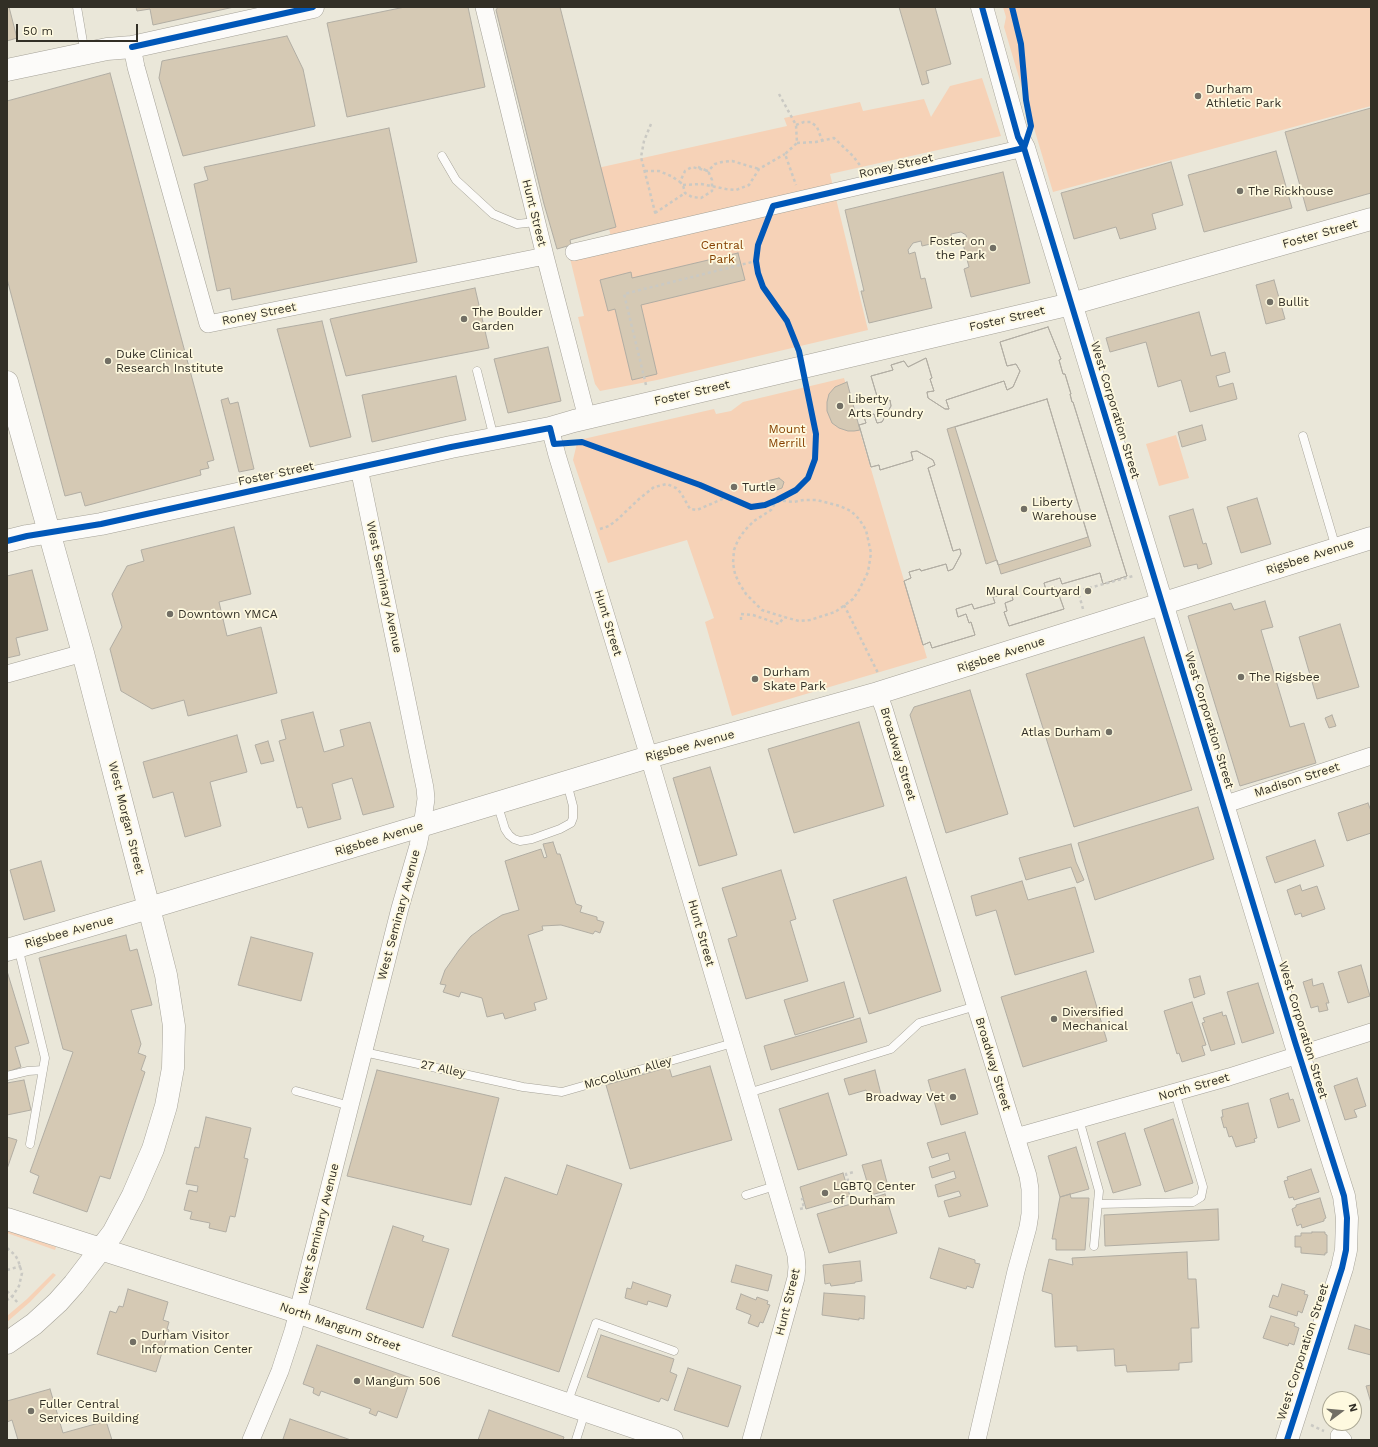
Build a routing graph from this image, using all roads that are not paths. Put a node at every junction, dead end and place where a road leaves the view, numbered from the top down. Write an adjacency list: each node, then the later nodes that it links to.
1 (77, 7): 6 (lane)
2 (313, 7): 5 (street)
3 (484, 7): 11 (street, Hunt Street)
4 (982, 7): 8 (street, West Corporation Street)
5 (132, 47): 6 (street); 13 (street, Roney Street)
6 (85, 54): 7 (street)
7 (7, 70)
8 (1024, 148): 12 (street, Roney Street); 14 (street, West Corporation Street)
9 (442, 156): 11 (lane)
10 (1371, 219): 14 (street, Foster Street)
11 (536, 222): 13 (street, Hunt Street)
12 (574, 252)
13 (545, 256): 17 (street, Hunt Street)
14 (1071, 304): 17 (street, Foster Street); 26 (street, West Corporation Street)
15 (477, 371): 20 (lane)
16 (7, 382): 22 (street, West Morgan Street)
17 (587, 418): 18 (street, Foster Street)
18 (550, 428): 20 (street, Foster Street); 31 (street, Hunt Street)
19 (1303, 436): 25 (lane)
20 (494, 439): 21 (street, Foster Street)
21 (359, 468): 22 (street, Foster Street); 35 (street, West Seminary Avenue)
22 (49, 532): 24 (street, Foster Street); 27 (street, West Morgan Street)
23 (1371, 538): 25 (street, Rigsbee Avenue)
24 (7, 541)
25 (1336, 549): 26 (street, Rigsbee Avenue)
26 (1162, 604): 29 (street, Rigsbee Avenue); 34 (street, West Corporation Street)
27 (83, 652): 28 (street); 36 (street, West Morgan Street)
28 (7, 674)
29 (878, 683): 31 (street, Rigsbee Avenue); 38 (street, Broadway Street)
30 (1371, 756): 34 (street, Madison Street)
31 (649, 757): 32 (street, Rigsbee Avenue); 40 (street, Hunt Street)
32 (567, 782): 33 (street, Rigsbee Avenue); 33 (lane)
33 (497, 803): 35 (street, Rigsbee Avenue)
34 (1223, 805): 42 (street, West Corporation Street)
35 (422, 826): 36 (street, Rigsbee Avenue); 41 (street, West Seminary Avenue)
36 (149, 908): 37 (street, Rigsbee Avenue); 58 (street, West Morgan Street)
37 (12, 948): 43 (lane)
38 (976, 1006): 48 (lane); 51 (street, Broadway Street)
39 (1371, 1032): 42 (street, North Street)
40 (733, 1043): 45 (lane, McCollum Alley); 48 (street, Hunt Street)
41 (364, 1052): 45 (lane, 27 Alley); 49 (street, West Seminary Avenue)
42 (1299, 1055): 47 (street, North Street); 68 (street, West Corporation Street)
43 (43, 1070): 44 (lane); 52 (lane)
44 (7, 1076)
45 (523, 1087)
46 (296, 1091): 49 (lane)
47 (1175, 1092): 50 (street, North Street); 55 (lane)
48 (748, 1093): 53 (street, Hunt Street)
49 (350, 1106): 59 (street, West Seminary Avenue)
50 (1079, 1119): 51 (street, North Street); 55 (lane)
51 (1016, 1137): 67 (street, Broadway Street)
52 (30, 1144)
53 (776, 1186): 54 (lane); 66 (street, Hunt Street)
54 (746, 1195)
55 (1098, 1204): 57 (lane)
56 (7, 1219): 58 (street, North Mangum Street)
57 (1094, 1246)
58 (101, 1249): 59 (street, North Mangum Street); 60 (street, West Morgan Street)
59 (298, 1312): 62 (street, North Mangum Street); 63 (street, West Seminary Avenue)
60 (7, 1343)
61 (674, 1351): 62 (lane)
62 (577, 1408): 64 (lane); 65 (street, North Mangum Street)
63 (251, 1440)
64 (576, 1440)
65 (672, 1440)
66 (751, 1440)
67 (977, 1440)
68 (1287, 1440)

